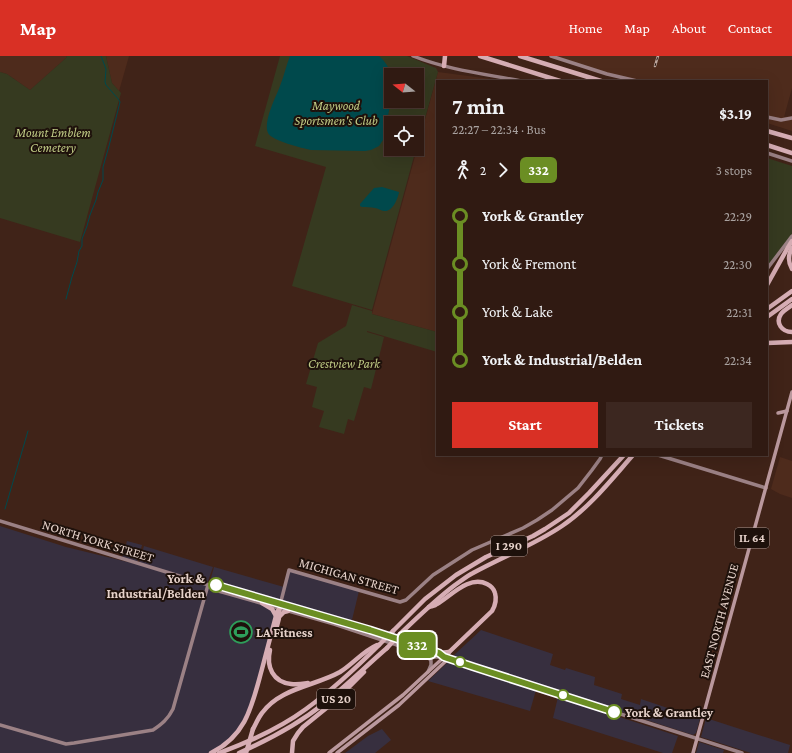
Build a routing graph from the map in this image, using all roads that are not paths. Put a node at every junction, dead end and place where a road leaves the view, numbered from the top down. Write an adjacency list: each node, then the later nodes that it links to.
1 (413, 56): 6 (street)
2 (445, 56): 6 (highway)
3 (480, 56): 8 (highway)
4 (520, 56): 9 (highway)
5 (551, 56): 10 (street)
6 (444, 66): 7 (street)
7 (515, 80)
8 (557, 80)
9 (598, 80)
10 (633, 80)
11 (768, 117): 12 (street)
12 (792, 118)
13 (768, 131): 14 (highway)
14 (792, 138)
15 (768, 145): 17 (highway)
16 (768, 153): 18 (street)
17 (792, 153)
18 (792, 161)
19 (792, 236): 22 (street)
20 (792, 242): 24 (highway)
21 (792, 248): 23 (highway)
22 (768, 268)
23 (792, 270)
24 (768, 282)
25 (792, 291): 28 (highway)
26 (792, 300): 29 (highway)
27 (792, 305): 30 (highway)
28 (768, 308)
29 (768, 316)
30 (792, 332)
31 (792, 342): 32 (highway)
32 (768, 343)
33 (792, 392): 34 (main road, EAST NORTH AVENUE / IL 64)
34 (787, 411): 35 (main road); 40 (main road, EAST NORTH AVENUE / IL 64)
35 (778, 413)
36 (602, 456): 44 (street, MICHIGAN STREET)
37 (623, 456): 48 (highway, I 290, bridge)
38 (632, 456): 45 (highway, I 290)
39 (661, 456): 40 (street)
40 (766, 488): 57 (main road, EAST NORTH AVENUE / IL 64)
41 (0, 521): 42 (street, NORTH YORK STREET)
42 (210, 586): 43 (street, NORTH YORK STREET); 44 (street, NORTH YORK STREET); 56 (street)
43 (262, 603): 44 (street, NORTH YORK STREET); 47 (highway)
44 (280, 608): 46 (street, NORTH YORK STREET); 47 (highway); 51 (street, NORTH YORK STREET)
45 (427, 608): 49 (highway, I 290, bridge); 50 (highway)
46 (288, 611): 47 (highway); 52 (street, NORTH YORK STREET)
47 (278, 616): 55 (highway); 58 (highway)
48 (379, 645): 55 (highway, US 20); 59 (highway, I 290)
49 (386, 648): 60 (highway, I 290); 62 (highway, US 20)
50 (450, 651): 51 (highway); 53 (highway)
51 (439, 653): 53 (street, NORTH YORK STREET)
52 (427, 655): 53 (street, NORTH YORK STREET); 54 (street)
53 (446, 658): 54 (main road); 57 (street, NORTH YORK STREET); 64 (main road)
54 (427, 674): 63 (main road)
55 (320, 681): 61 (highway, US 20, bridge)
56 (0, 725)
57 (697, 738): 65 (main road, IL 64); 66 (street, NORTH YORK STREET)
58 (211, 753)
59 (219, 753)
60 (239, 753)
61 (246, 753)
62 (292, 753)
63 (329, 753)
64 (337, 753)
65 (693, 753)
66 (742, 753)

